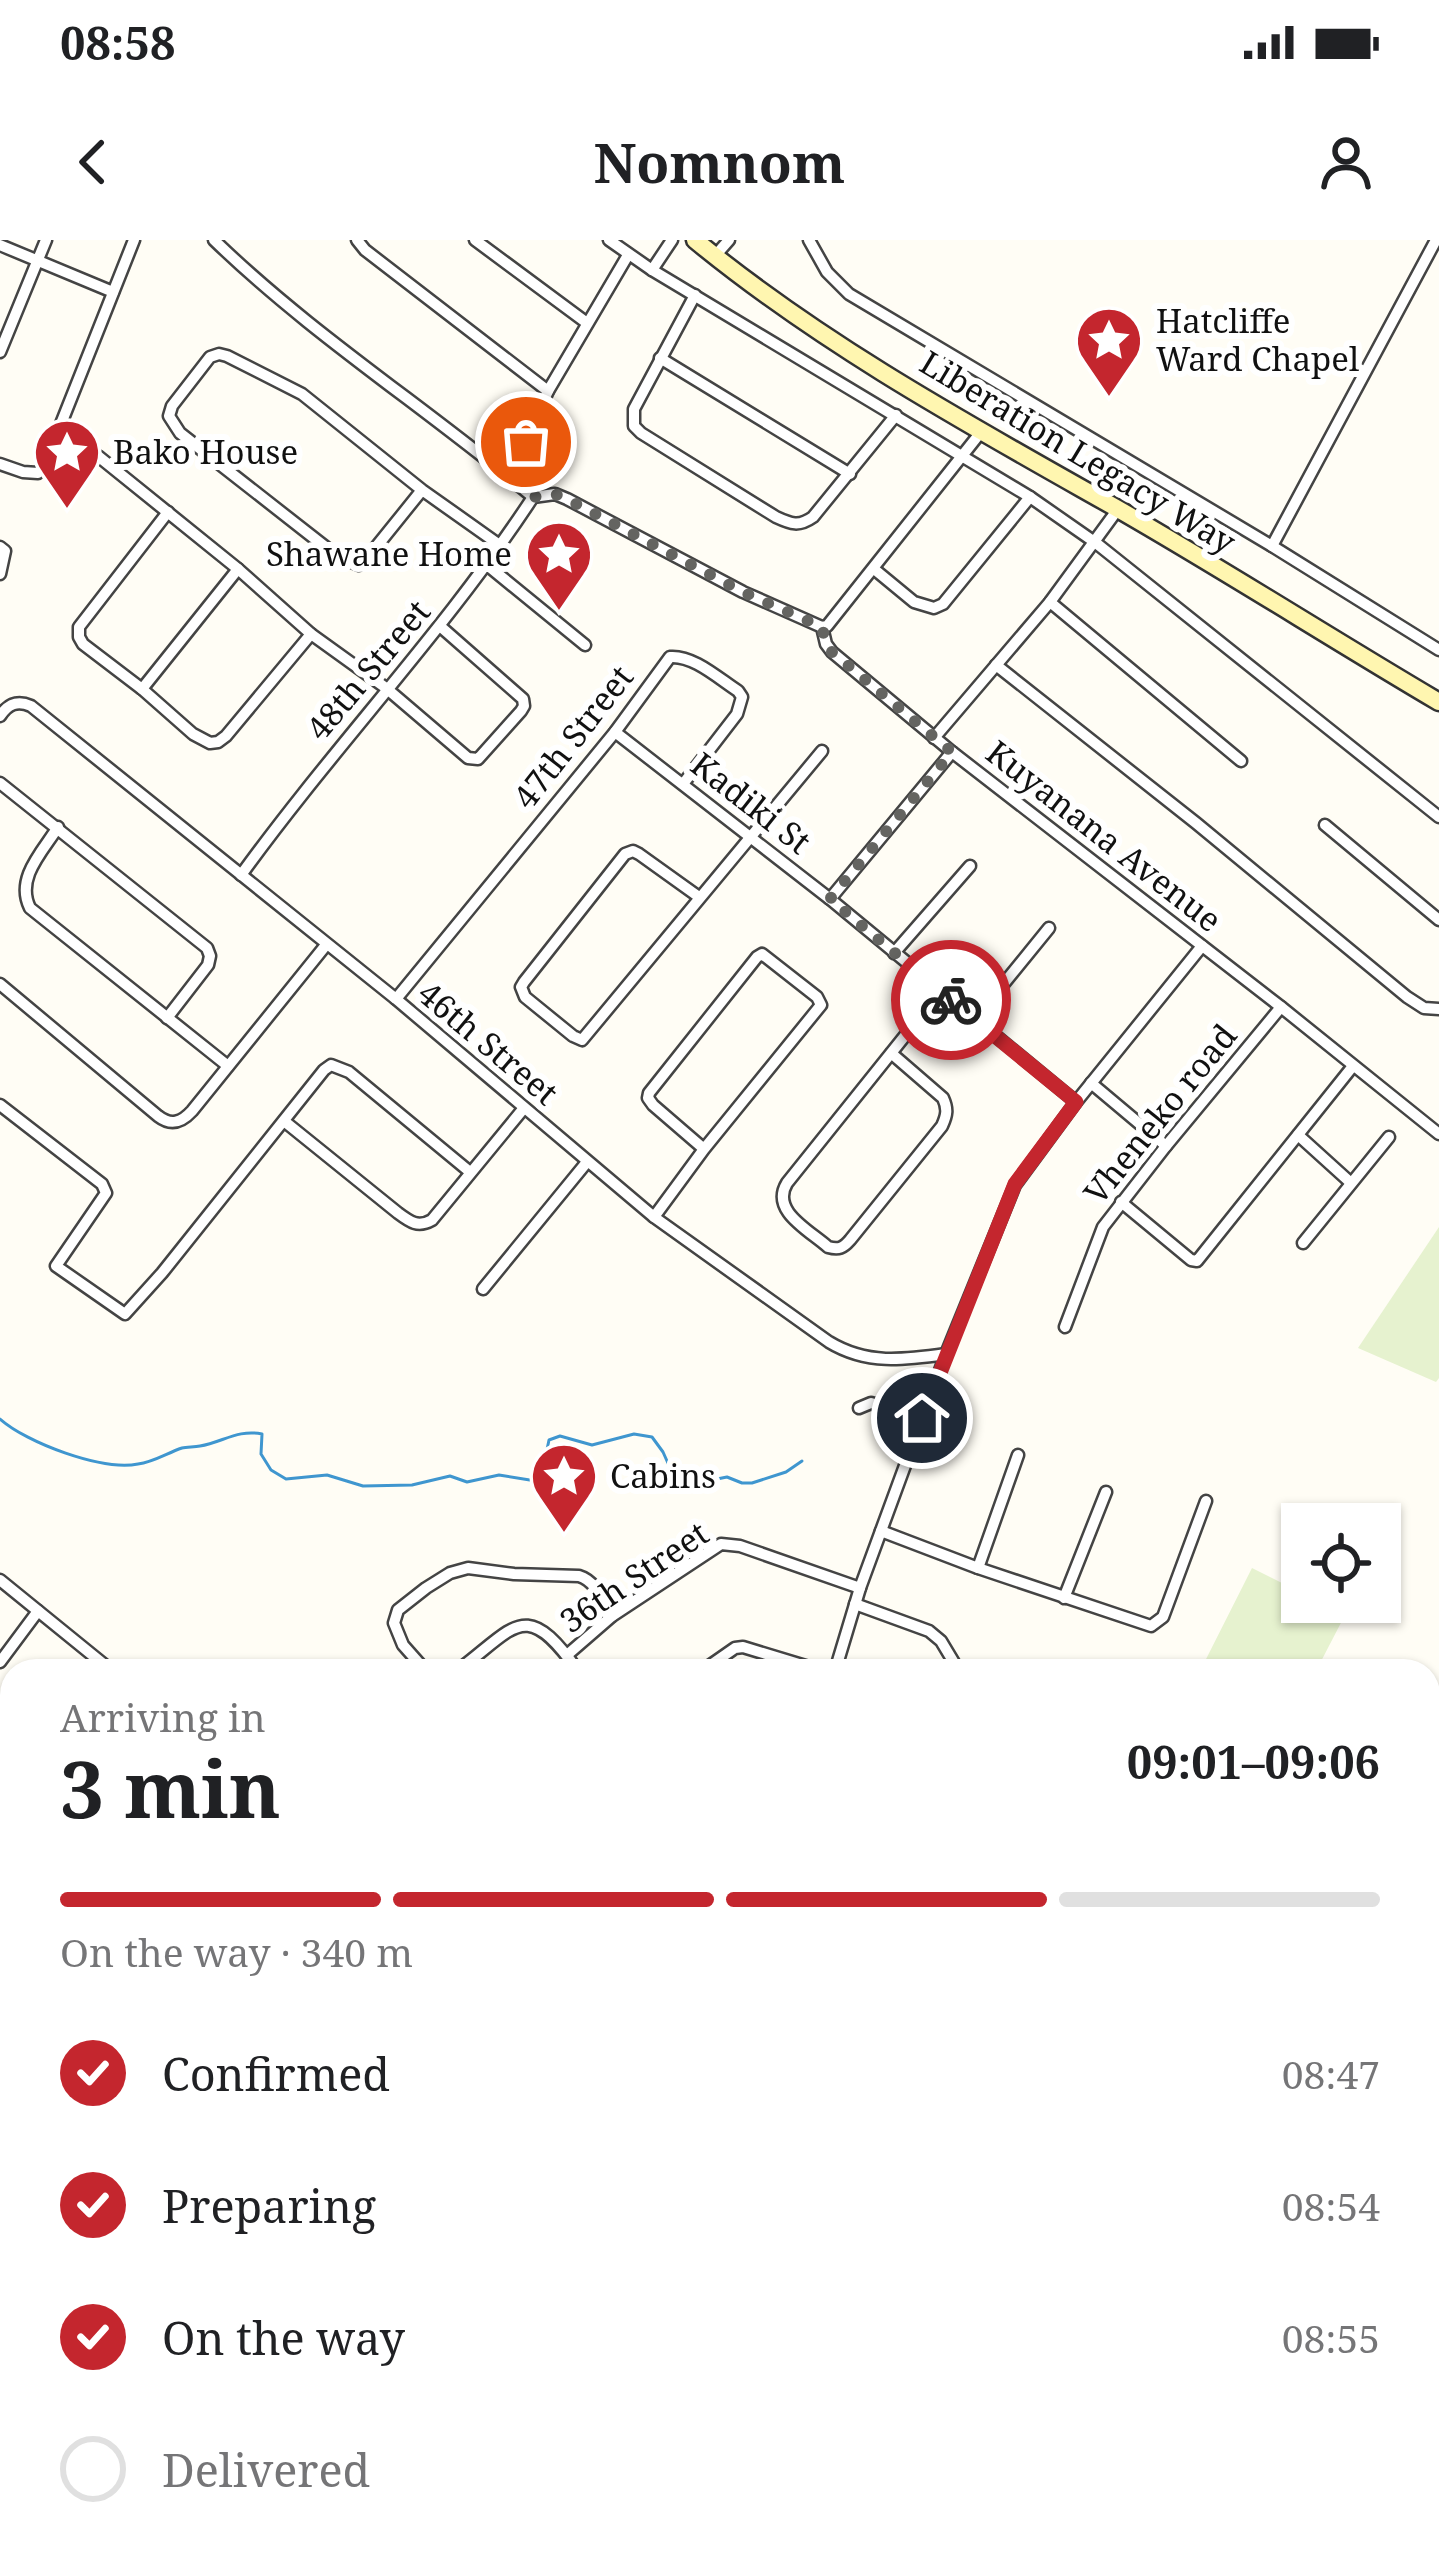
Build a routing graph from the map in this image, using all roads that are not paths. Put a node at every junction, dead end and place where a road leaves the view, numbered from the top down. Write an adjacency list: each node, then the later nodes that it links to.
1 (46, 240): 17 (street)
2 (134, 240): 19 (street)
3 (214, 240): 14 (street)
4 (233, 240): 14 (street)
5 (356, 240): 24 (street)
6 (475, 240): 21 (street)
7 (609, 240): 15 (street)
8 (671, 240): 18 (street)
9 (694, 240): 16 (main road, Liberation Legacy Way)
10 (729, 240): 16 (street)
11 (809, 240): 38 (street)
12 (1436, 240): 38 (street)
13 (0, 244): 17 (street)
14 (229, 255): 32 (street)
15 (628, 255): 18 (street); 21 (street)
16 (715, 256): 26 (main road, Liberation Legacy Way)
17 (37, 262): 19 (street); 22 (street)
18 (652, 270): 20 (street)
19 (113, 292): 29 (street)
20 (694, 295): 23 (street); 25 (street)
21 (587, 323): 24 (street)
22 (0, 352)
23 (660, 358): 30 (street); 30 (street)
24 (548, 392): 32 (street)
25 (896, 415): 28 (street); 30 (street)
26 (981, 432): 28 (street); 34 (main road, Liberation Legacy Way)
27 (98, 456): 35 (street)
28 (964, 456): 33 (street); 42 (street)
29 (0, 464)
30 (850, 474)
31 (422, 490): 31 (street); 37 (street)
32 (533, 497): 37 (street, 48th Street); 46 (street, Kuyanana Avenue)
33 (1030, 497): 36 (street); 42 (street)
34 (1118, 509): 36 (street); 53 (main road, Liberation Legacy Way)
35 (168, 512): 41 (street); 52 (street)
36 (1096, 543): 44 (street); 62 (street)
37 (501, 546): 40 (street, 48th Street)
38 (1272, 546): 49 (street)
39 (0, 547): 43 (street)
40 (487, 566): 45 (street, 48th Street); 48 (street)
41 (238, 568): 47 (street); 52 (street)
42 (874, 569): 46 (street)
43 (0, 574)
44 (1050, 602): 50 (street); 59 (street)
45 (440, 627): 51 (street, 48th Street); 51 (street)
46 (822, 627): 56 (street, Kuyanana Avenue)
47 (311, 634): 51 (street); 52 (street)
48 (585, 645)
49 (1439, 650)
50 (996, 665): 56 (street); 79 (street)
51 (386, 688): 67 (street, 48th Street)
52 (142, 689)
53 (1439, 703)
54 (0, 716): 67 (street, 46th Street)
55 (615, 732): 61 (street, Kadiki St); 61 (street, 47th Street); 77 (street, 47th Street)
56 (934, 738): 58 (street, Kuyanana Avenue)
57 (822, 751): 65 (street)
58 (952, 752): 69 (street); 73 (street, Kuyanana Avenue)
59 (1241, 761)
60 (0, 783): 64 (street)
61 (683, 784): 65 (street, Kadiki St)
62 (1439, 817)
63 (1325, 825): 70 (street)
64 (58, 827): 80 (street); 80 (street)
65 (750, 837): 68 (street); 69 (street, Kadiki St)
66 (970, 866): 74 (street)
67 (241, 874): 72 (street, 46th Street)
68 (699, 897): 68 (street)
69 (830, 899): 74 (street, Kadiki St)
70 (1439, 920)
71 (1049, 928): 81 (street)
72 (326, 945): 77 (street, 46th Street); 83 (street)
73 (1202, 946): 78 (street, Kuyanana Avenue); 85 (street)
74 (894, 953): 76 (street, Kadiki St)
75 (0, 984): 83 (street)
76 (940, 992): 81 (street, Kadiki St); 82 (street)
77 (396, 999): 88 (street, 46th Street)
78 (1281, 1007): 84 (street, Kuyanana Avenue); 93 (street, Vheneko road)
79 (1439, 1009)
80 (167, 1018): 83 (street)
81 (975, 1019): 86 (street, Kadiki St)
82 (891, 1053): 82 (street)
83 (228, 1066)
84 (1353, 1066): 90 (street, Kuyanana Avenue); 91 (street)
85 (1091, 1083): 86 (street); 93 (street)
86 (1076, 1102): 103 (street)
87 (0, 1105): 89 (street)
88 (524, 1108): 95 (street, 46th Street); 96 (street)
89 (284, 1121): 96 (street); 96 (street)
90 (1439, 1134)
91 (1298, 1135): 97 (street); 98 (street)
92 (1389, 1136): 97 (street)
93 (1166, 1146): 98 (street, Vheneko road)
94 (704, 1149): 94 (street); 99 (street)
95 (586, 1162): 99 (street, 46th Street); 101 (street)
96 (470, 1172)
97 (1351, 1183): 100 (street)
98 (1121, 1202): 102 (street, Vheneko road)
99 (654, 1217): 103 (street, 46th Street)
100 (1303, 1243)
101 (483, 1288)
102 (1065, 1327)
103 (946, 1354): 105 (street)
104 (859, 1408): 105 (street)
105 (922, 1418): 109 (street)
106 (1018, 1455): 110 (street)
107 (1106, 1492): 113 (street)
108 (1206, 1501): 113 (street)
109 (881, 1531): 110 (street); 112 (street)
110 (978, 1568): 113 (street)
111 (0, 1580): 115 (street)
112 (860, 1588): 114 (street); 116 (street, 36th Street)
113 (1064, 1598)
114 (855, 1604): 125 (street); 126 (street)
115 (38, 1611): 118 (street); 119 (street)
116 (612, 1616): 117 (street, 36th Street); 120 (street)
117 (567, 1655): 121 (street, 36th Street); 122 (street)
118 (2, 1659)
119 (97, 1659)
120 (415, 1659)
121 (474, 1659)
122 (570, 1659)
123 (720, 1659): 124 (street)
124 (782, 1659)
125 (839, 1659)
126 (951, 1659)

